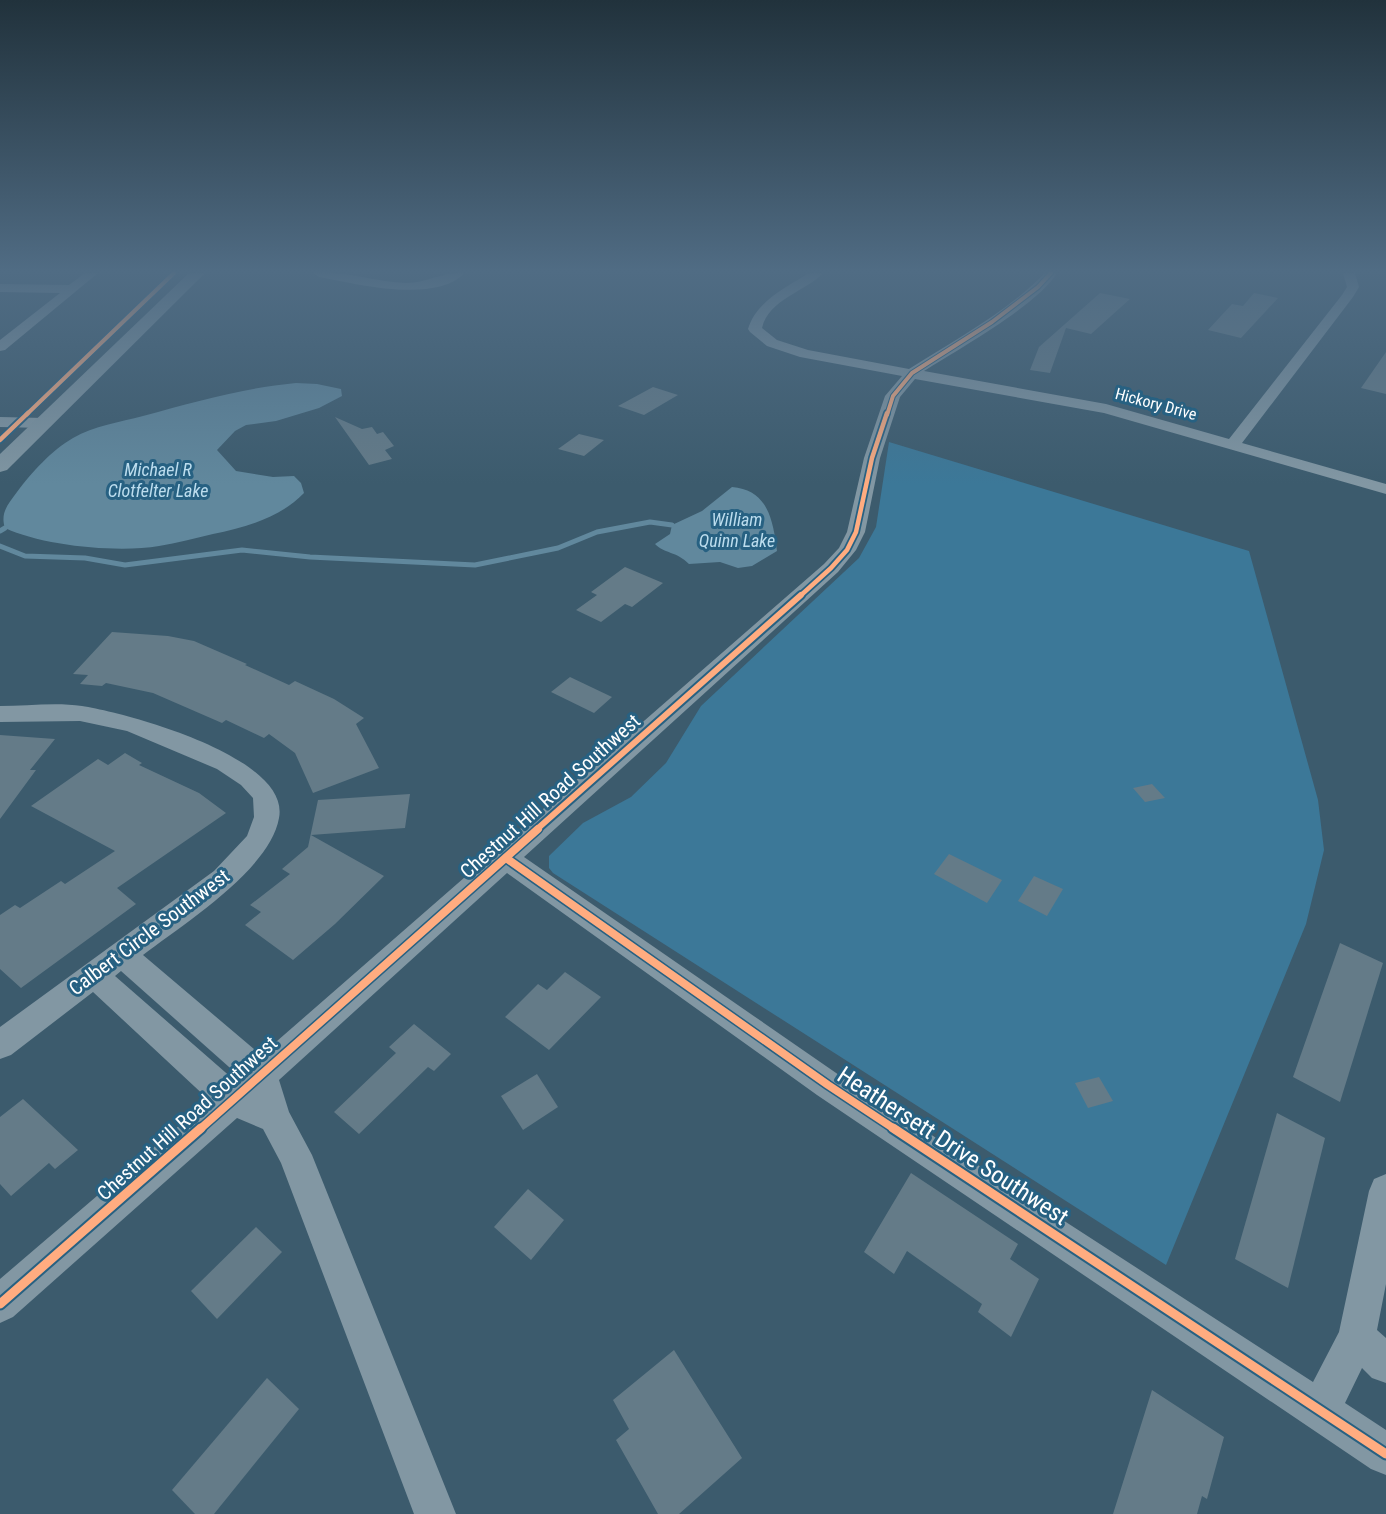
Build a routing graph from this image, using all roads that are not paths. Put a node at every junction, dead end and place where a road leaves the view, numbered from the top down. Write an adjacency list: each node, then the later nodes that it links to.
1 (125, 344): 7 (main road)
2 (774, 344): 5 (street, Hickory Drive)
3 (958, 344): 5 (street, Chestnut Hill Road Southwest)
4 (1311, 344): 8 (street)
5 (912, 373): 8 (street, Hickory Drive); 12 (street, Chestnut Hill Road Southwest)
6 (0, 422): 7 (street)
7 (44, 423): 9 (main road)
8 (1233, 444): 10 (street, Hickory Drive)
9 (0, 466)
10 (1386, 489)
11 (0, 714): 13 (street, Calbert Circle Southwest)
12 (506, 858): 18 (street, Chestnut Hill Road Southwest); 25 (street, Heathersett Drive Southwest)
13 (122, 954): 14 (street, Calbert Circle Southwest); 15 (street)
14 (93, 975): 16 (street); 17 (street, Calbert Circle Southwest)
15 (196, 1019): 16 (street); 18 (street)
16 (168, 1042): 19 (street)
17 (0, 1045)
18 (261, 1075): 19 (street, Chestnut Hill Road Southwest); 20 (street)
19 (233, 1100): 20 (street); 22 (street, Chestnut Hill Road Southwest)
20 (275, 1118): 27 (street)
21 (1386, 1191): 23 (street)
22 (0, 1304)
23 (1356, 1337): 24 (street); 25 (street)
24 (1386, 1364)
25 (1320, 1410): 26 (street, Heathersett Drive Southwest)
26 (1386, 1454)
27 (435, 1514)

